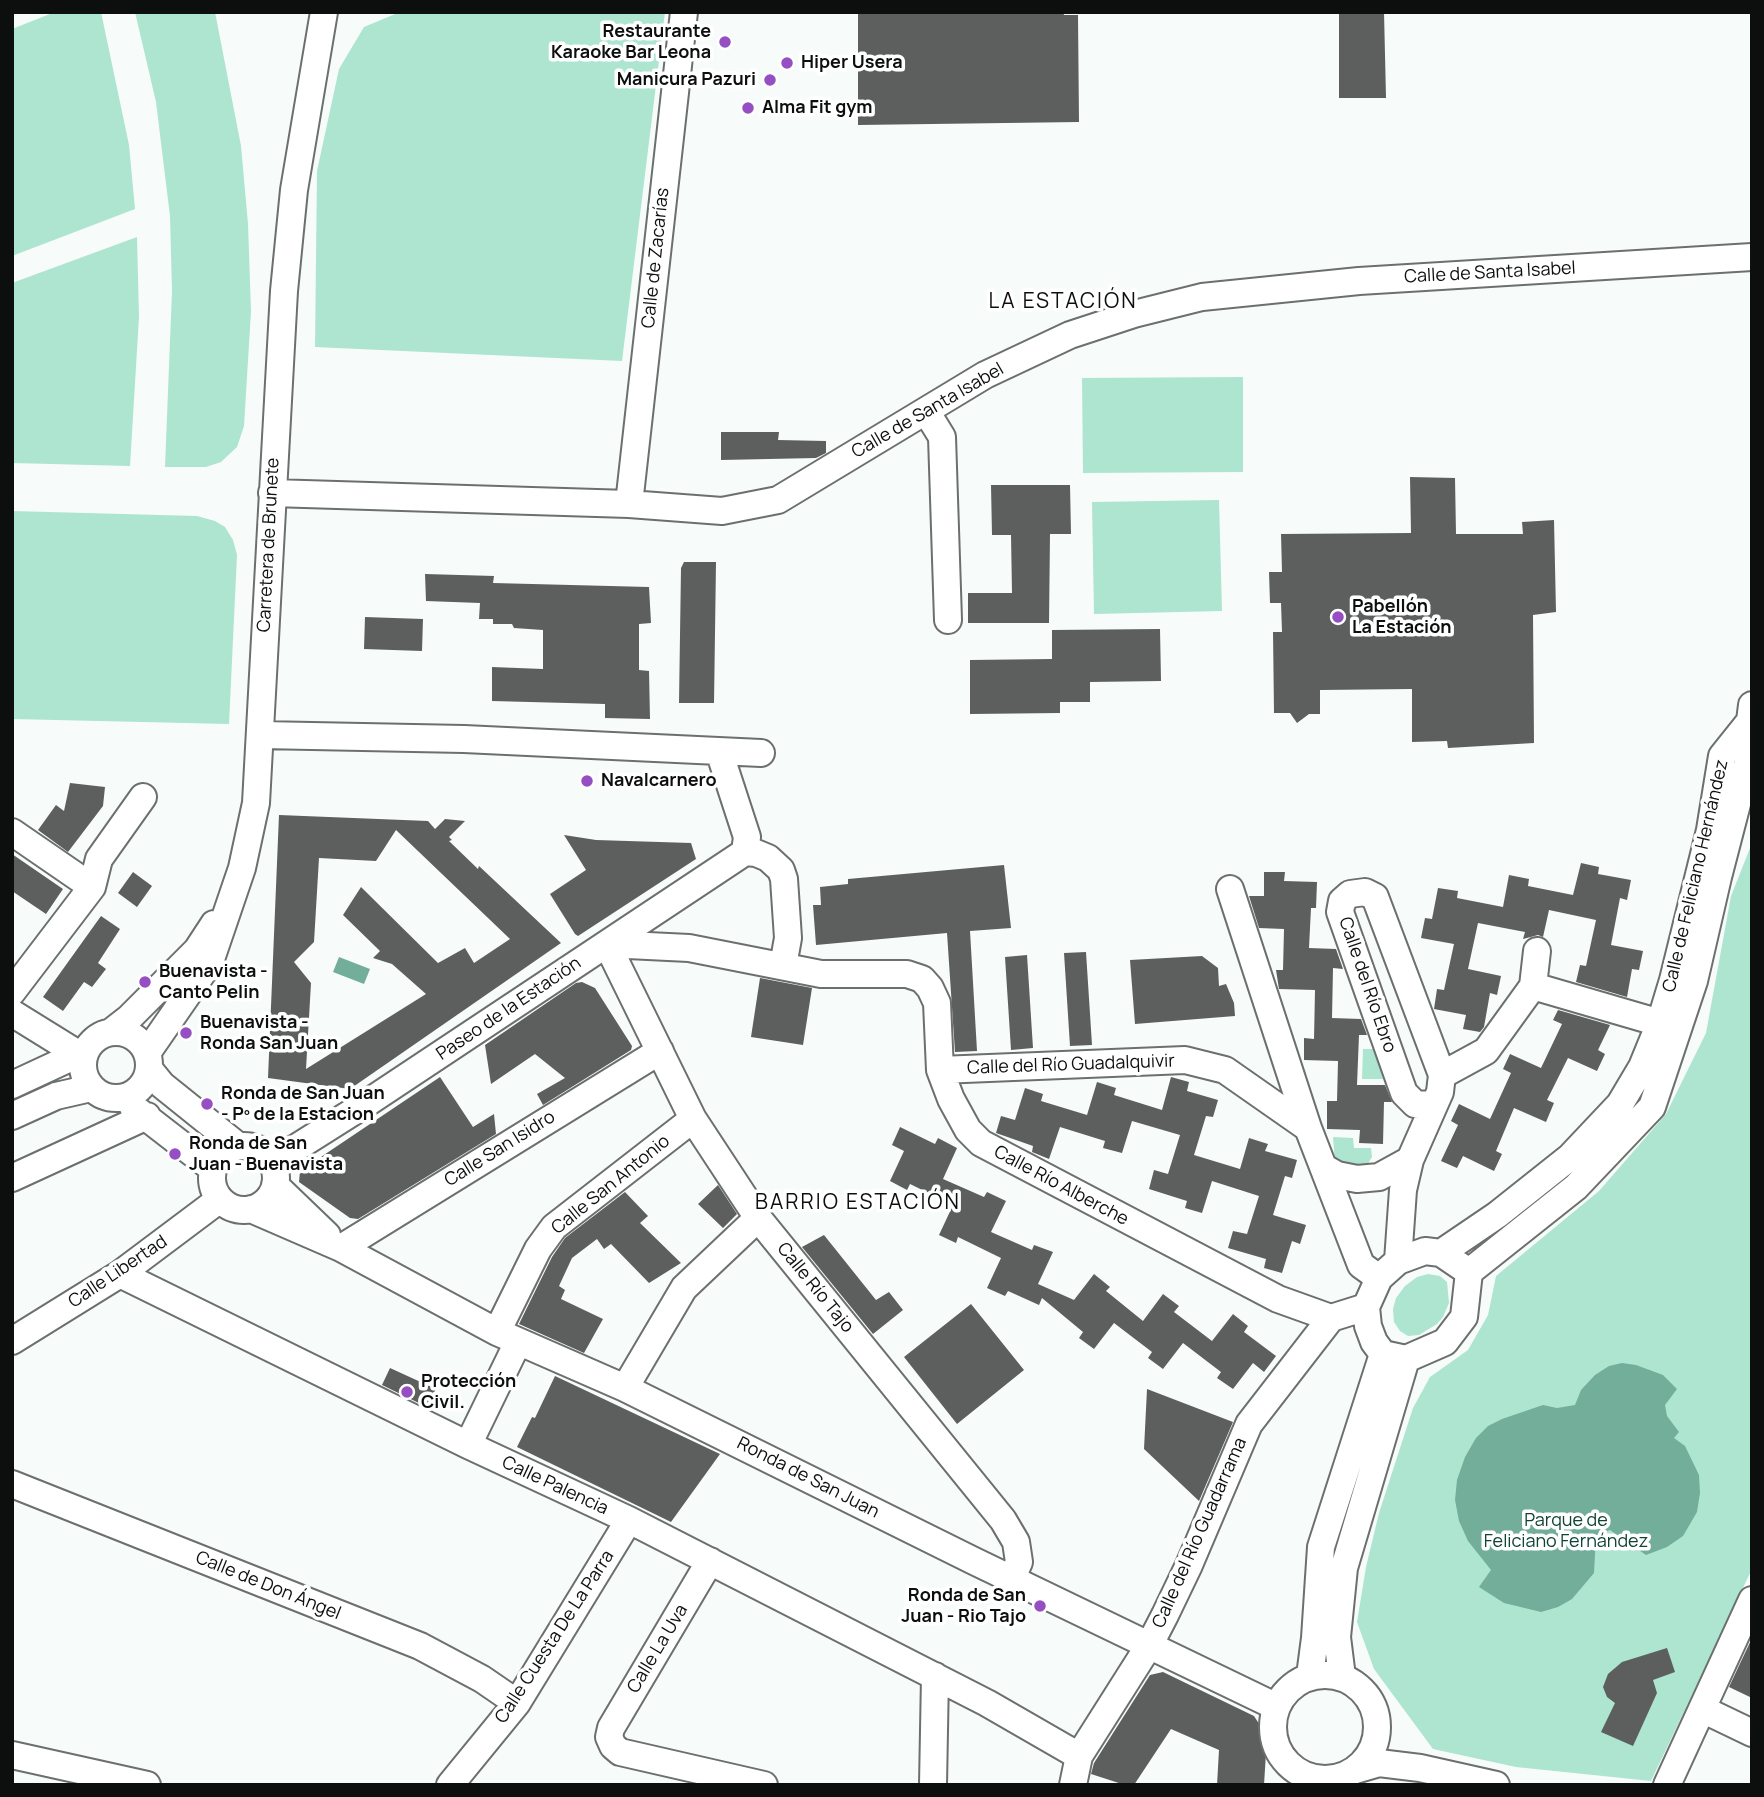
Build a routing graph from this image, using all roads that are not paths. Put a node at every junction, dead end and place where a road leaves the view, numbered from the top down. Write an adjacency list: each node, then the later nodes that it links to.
1 (324, 12): 5 (street, Carretera de Brunete)
2 (684, 12): 6 (street, Calle de Zacarías)
3 (1752, 257): 4 (street, Calle de Santa Isabel)
4 (926, 411): 6 (street, Calle de Santa Isabel); 7 (street)
5 (272, 493): 6 (street, Calle de Santa Isabel); 9 (street, Carretera de Brunete)
6 (629, 504)
7 (948, 620)
8 (1752, 705): 25 (street, Calle de Feliciano Hernández)
9 (260, 744): 11 (street); 18 (street, Carretera de Brunete)
10 (1752, 746): 52 (street, Calle de Feliciano Hernández)
11 (719, 751): 12 (street); 15 (street)
12 (761, 753)
13 (143, 797): 16 (street)
14 (12, 832): 16 (street)
15 (745, 852): 19 (street, Paseo de la Estación); 21 (street)
16 (92, 887): 23 (street)
17 (1230, 889): 39 (street)
18 (233, 897): 26 (street, Carretera de Brunete); 29 (street, Carretera de Brunete)
19 (607, 944): 21 (street, Calle Río Alberche); 27 (street, Calle Río Tajo); 44 (street, Paseo de la Estación)
20 (1537, 951): 22 (street)
21 (783, 966): 30 (street, Calle Río Alberche)
22 (1533, 986): 25 (street); 31 (street)
23 (12, 992)
24 (12, 1013): 28 (street)
25 (1660, 1023): 50 (street, Calle de Feliciano Hernández)
26 (111, 1032): 28 (street); 29 (street)
27 (660, 1051): 38 (street, Calle Río Tajo); 49 (street, Calle San Isidro)
28 (83, 1057): 32 (street); 33 (street)
29 (148, 1061): 34 (street); 40 (street, Ronda de San Juan)
30 (940, 1070): 39 (street, Calle del Río Guadalquivir); 55 (street, Calle Río Alberche)
31 (1442, 1074): 35 (street); 35 (street, Calle del Río Ebro)
32 (12, 1085)
33 (91, 1088): 34 (street); 36 (street)
34 (119, 1098): 37 (street)
35 (1434, 1105): 41 (street)
36 (12, 1116)
37 (147, 1116): 43 (street); 45 (street)
38 (694, 1119): 48 (street, Calle Río Tajo); 56 (street, Calle San Antonio)
39 (1308, 1128): 42 (street)
40 (238, 1146): 43 (street); 44 (street, Ronda de San Juan)
41 (1410, 1160): 42 (street); 51 (street)
42 (1323, 1167): 51 (street)
43 (213, 1169): 46 (street)
44 (274, 1174): 47 (street); 49 (street, Ronda de San Juan)
45 (12, 1178)
46 (220, 1199): 47 (street, Ronda de San Juan); 53 (street, Calle Libertad)
47 (251, 1209): 49 (street, Ronda de San Juan)
48 (758, 1218): 59 (street); 64 (street, Calle Río Tajo)
49 (341, 1248): 56 (street, Ronda de San Juan)
50 (1441, 1253): 51 (street); 52 (street)
51 (1388, 1270): 54 (street)
52 (1469, 1272): 58 (street)
53 (120, 1274): 57 (street, Calle Libertad); 60 (street, Calle Palencia)
54 (1366, 1307): 55 (street); 58 (street)
55 (1331, 1318): 66 (street, Calle del Río Guadarrama)
56 (508, 1337): 59 (street, Ronda de San Juan); 60 (street, Calle San Antonio)
57 (12, 1340)
58 (1395, 1356): 68 (street); 69 (street)
59 (625, 1388): 64 (street, Ronda de San Juan)
60 (468, 1445): 62 (street, Calle Palencia)
61 (12, 1484): 70 (street, Calle de Don Ángel)
62 (629, 1520): 63 (street, Calle Palencia); 70 (street, Calle Cuesta De La Parra)
63 (709, 1561): 67 (street, Calle Palencia); 83 (street, Calle La Uva)
64 (1012, 1578): 66 (street, Ronda de San Juan)
65 (1752, 1600): 72 (street)
66 (1150, 1644): 71 (street, Ronda de San Juan); 76 (street, Calle del Río Guadarrama)
67 (935, 1676): 76 (street, Calle Palencia); 84 (street)
68 (1310, 1676): 69 (street); 71 (street)
69 (1342, 1677): 74 (street)
70 (517, 1703): 82 (street, Calle Cuesta De La Parra)
71 (1276, 1707): 79 (street)
72 (1702, 1709): 73 (street); 87 (street)
73 (1752, 1734)
74 (1377, 1738): 77 (street); 78 (street)
75 (12, 1755): 81 (street)
76 (1079, 1756): 85 (street)
77 (1420, 1768): 78 (street); 86 (street)
78 (1355, 1770): 80 (street)
79 (1287, 1774): 80 (street)
80 (1317, 1782)
81 (147, 1785)
82 (450, 1785)
83 (764, 1785)
84 (933, 1785)
85 (1073, 1785)
86 (1496, 1785)
87 (1667, 1785)

